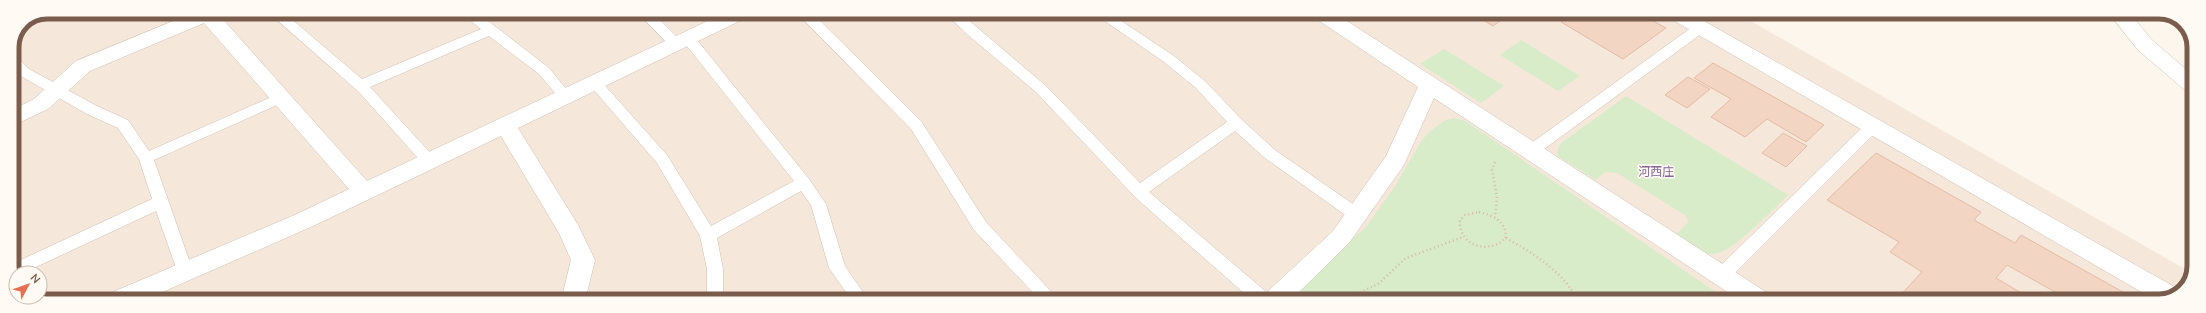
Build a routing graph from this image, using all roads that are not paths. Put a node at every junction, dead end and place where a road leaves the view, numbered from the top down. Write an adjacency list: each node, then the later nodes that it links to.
1 (193, 19): 21 (street)
2 (213, 19): 23 (street)
3 (283, 19): 20 (lane)
4 (476, 19): 14 (lane)
5 (653, 19): 15 (lane)
6 (728, 19): 15 (street)
7 (810, 19): 45 (lane)
8 (958, 19): 32 (lane)
9 (1109, 19): 25 (lane)
10 (1330, 19): 19 (street)
11 (1685, 19): 13 (street)
12 (2124, 19): 17 (street)
13 (1700, 28): 27 (street); 28 (lane)
14 (491, 30): 20 (lane); 22 (lane)
15 (682, 41): 18 (street); 31 (lane)
16 (19, 67): 21 (lane)
17 (2187, 81)
18 (594, 82): 22 (street); 36 (lane)
19 (1430, 84): 28 (street); 35 (street)
20 (359, 86): 30 (lane)
21 (57, 89): 24 (street); 29 (lane)
22 (565, 96): 26 (street)
23 (281, 98): 29 (lane); 33 (street)
24 (19, 115)
25 (1236, 123): 32 (lane); 35 (lane)
26 (505, 125): 30 (street); 42 (street)
27 (1873, 126): 39 (lane); 40 (street)
28 (1525, 147): 39 (street)
29 (146, 158): 34 (lane)
30 (429, 161): 33 (street)
31 (804, 183): 36 (lane); 44 (lane)
32 (1140, 190): 46 (lane)
33 (364, 192): 38 (street)
34 (161, 202): 37 (lane); 38 (lane)
35 (1357, 215): 47 (street)
36 (708, 235): 43 (lane)
37 (25, 265)
38 (185, 271): 41 (street)
39 (1722, 276): 48 (street)
40 (2166, 293)
41 (133, 294)
42 (575, 294)
43 (715, 294)
44 (855, 294)
45 (1045, 294)
46 (1257, 294)
47 (1282, 294)
48 (1749, 294)

